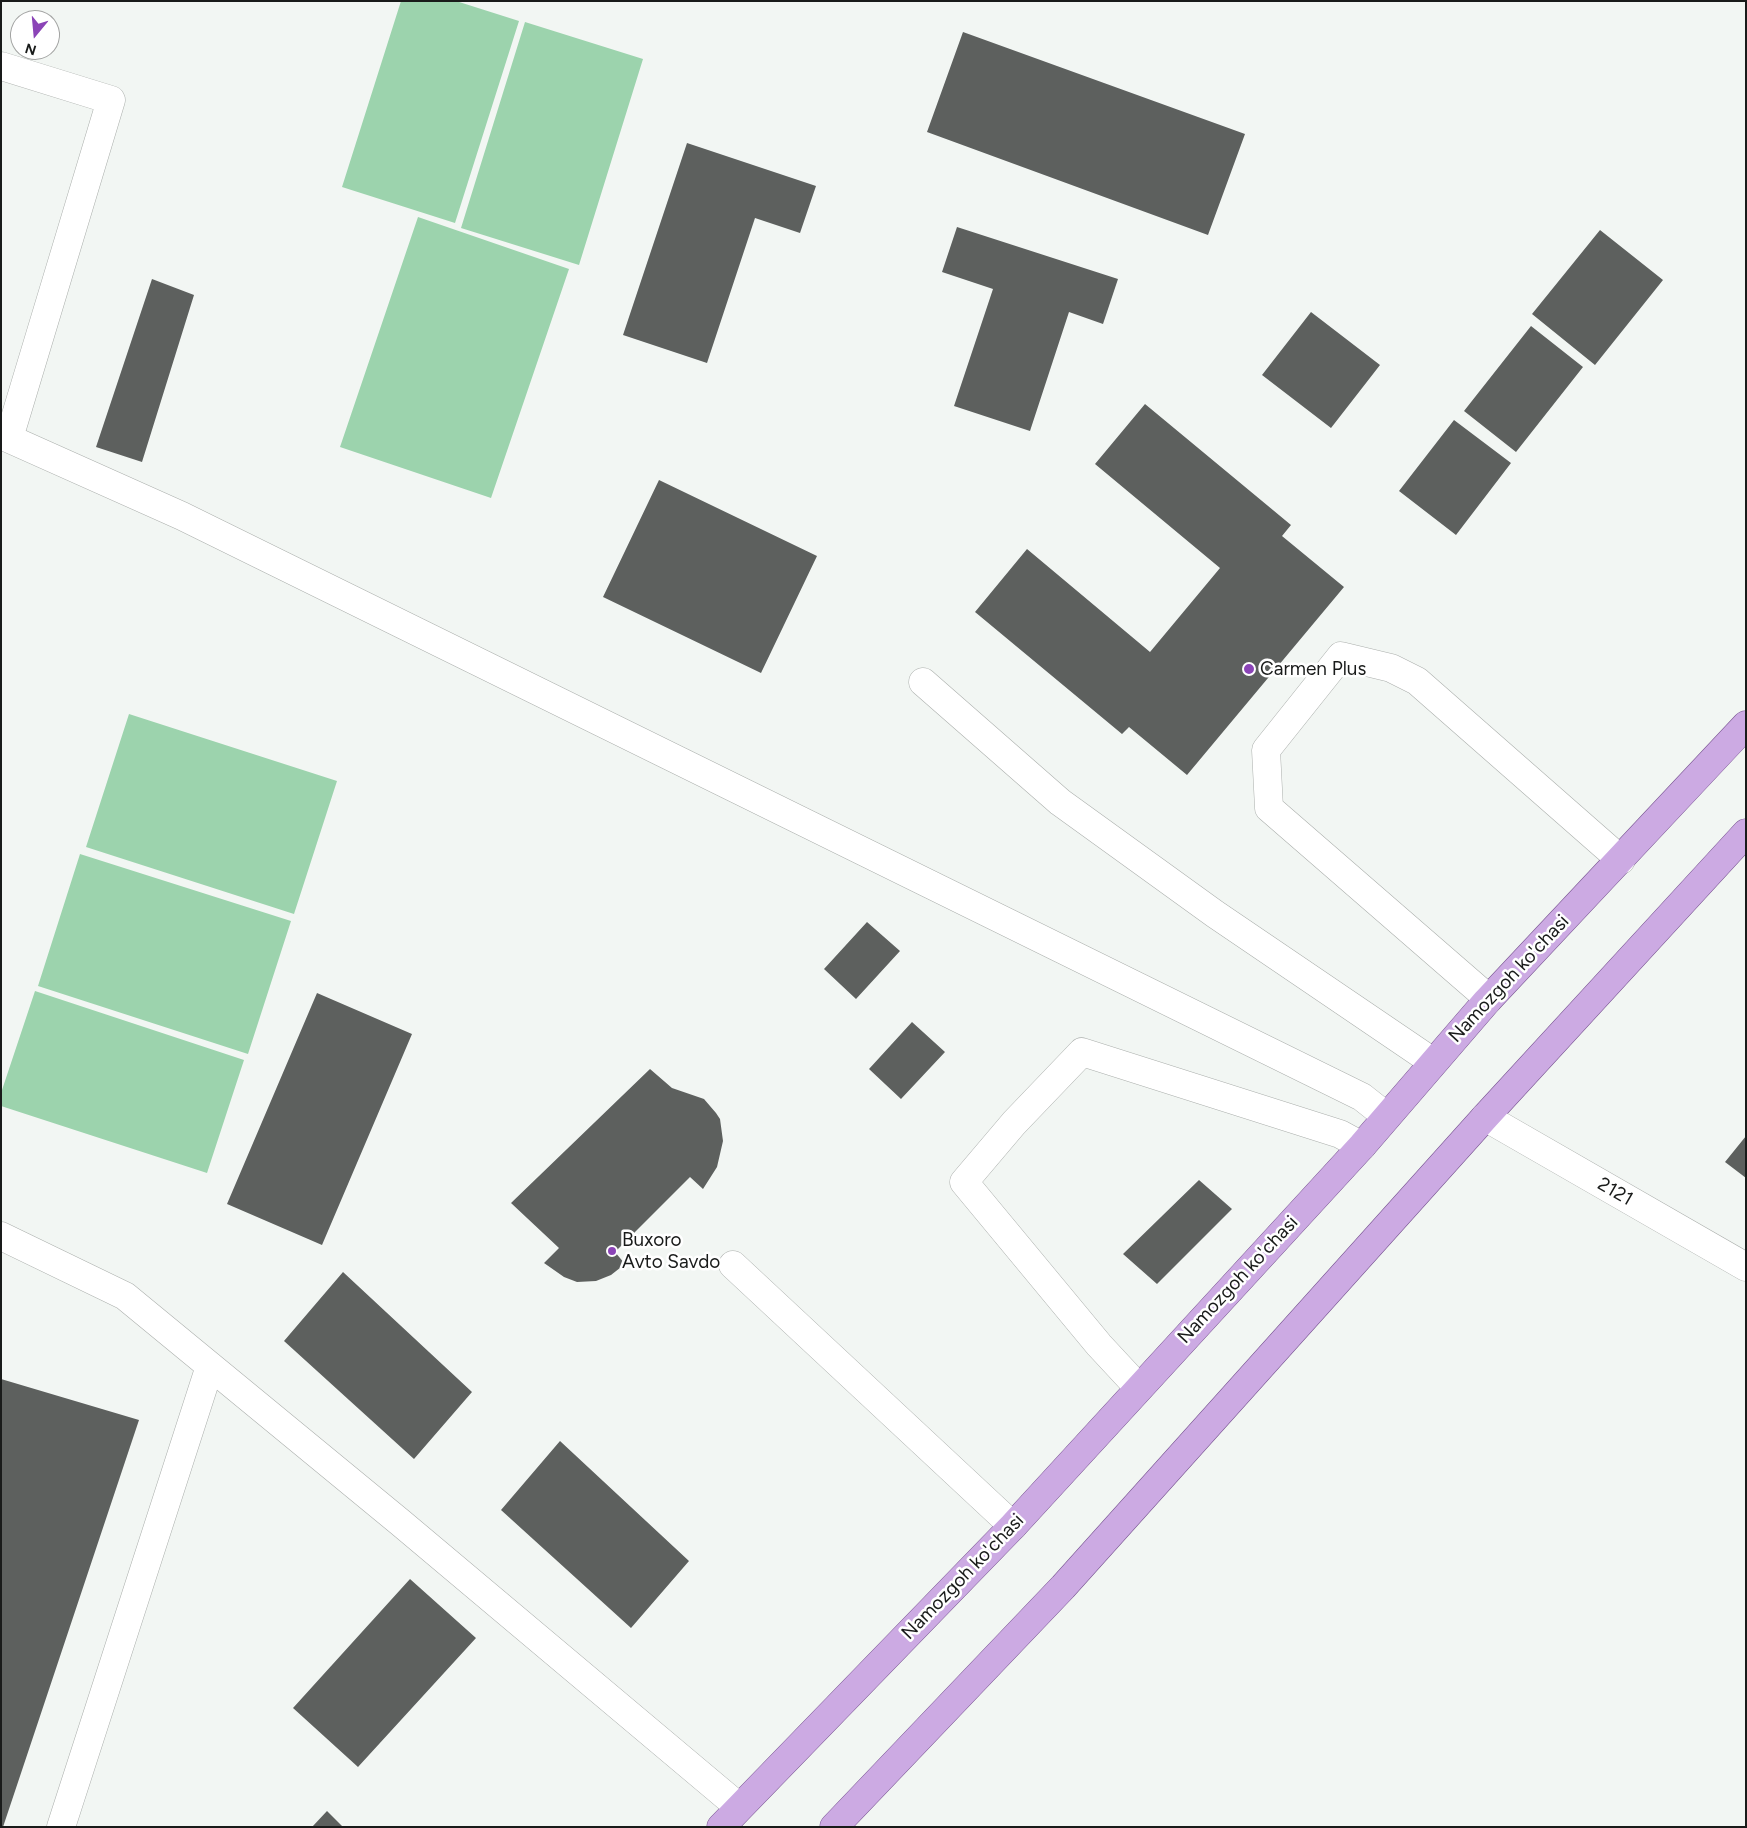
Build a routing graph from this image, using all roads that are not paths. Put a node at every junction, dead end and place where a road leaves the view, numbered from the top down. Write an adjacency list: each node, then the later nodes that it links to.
1 (1, 66): 2 (street)
2 (5, 437): 9 (street)
3 (923, 682): 8 (street)
4 (1746, 725): 6 (main road, Namozgoh ko'chasi)
5 (1746, 833): 10 (main road)
6 (1621, 860): 7 (main road, Namozgoh ko'chasi); 7 (street)
7 (1487, 1001): 8 (main road, Namozgoh ko'chasi)
8 (1433, 1062): 9 (main road, Namozgoh ko'chasi)
9 (1386, 1116): 11 (main road, Namozgoh ko'chasi)
10 (1484, 1118): 14 (street, 2121); 20 (main road)
11 (1362, 1146): 16 (main road, Namozgoh ko'chasi); 16 (street)
12 (1, 1236): 15 (street)
13 (733, 1266): 17 (street)
14 (1746, 1267)
15 (210, 1366): 18 (street); 19 (street)
16 (1138, 1387): 17 (main road, Namozgoh ko'chasi)
17 (1013, 1526): 18 (main road, Namozgoh ko'chasi)
18 (730, 1817)
19 (61, 1827)
20 (834, 1827)

